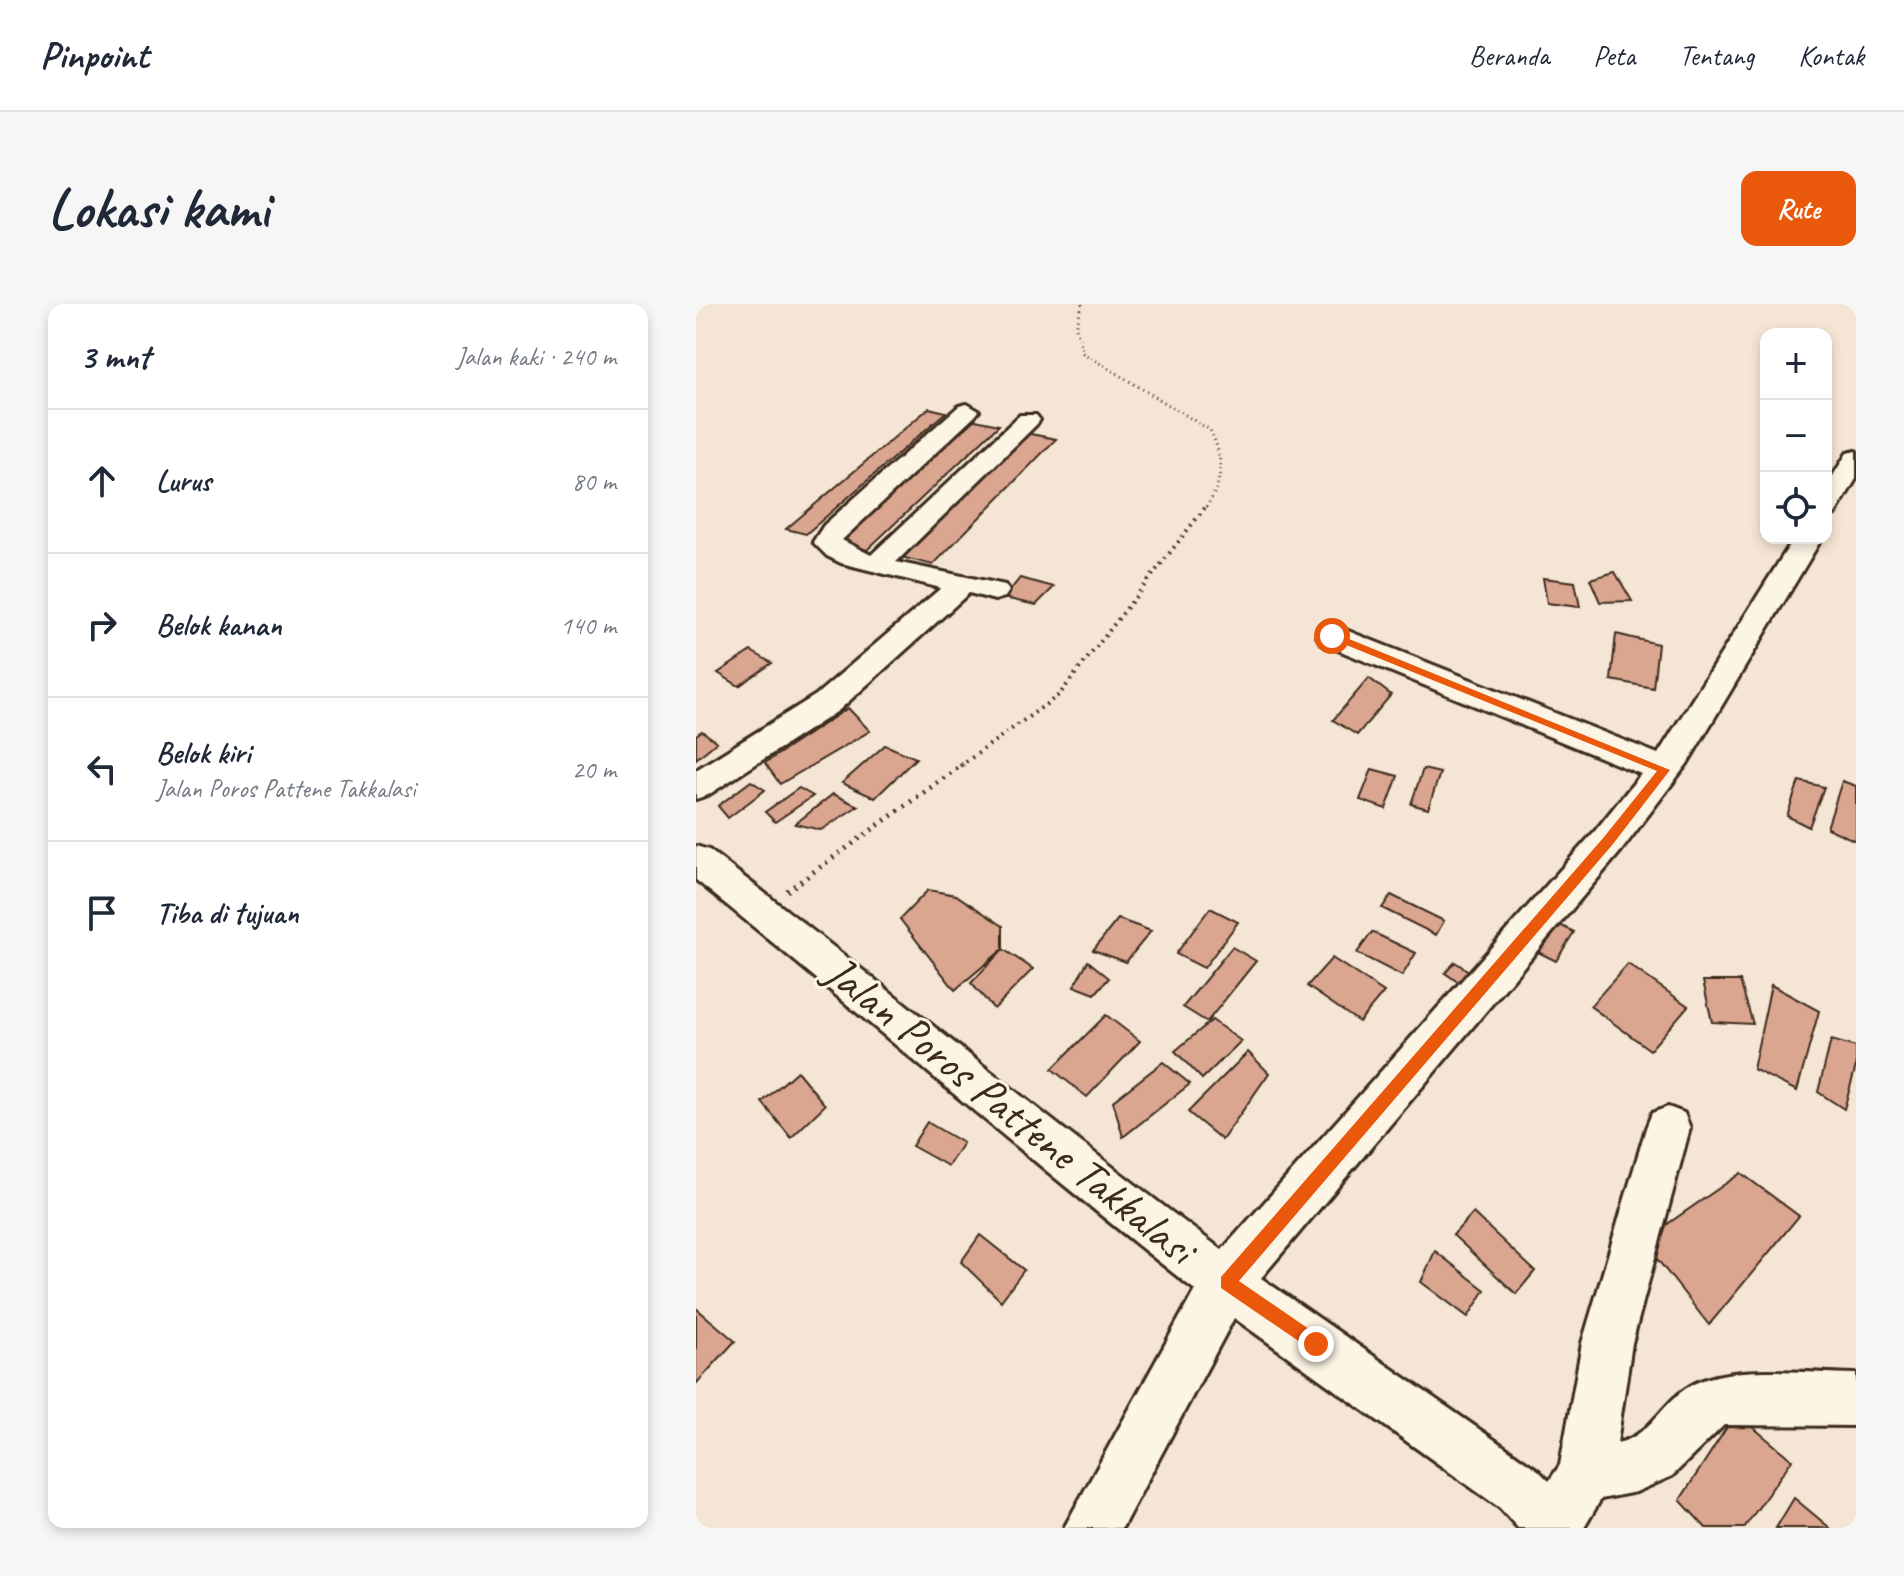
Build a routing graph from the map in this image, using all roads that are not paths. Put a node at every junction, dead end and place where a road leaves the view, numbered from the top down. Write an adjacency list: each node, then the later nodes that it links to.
1 (967, 411): 6 (street)
2 (1028, 420): 6 (street)
3 (1856, 458): 4 (street)
4 (1832, 498)
5 (1804, 544): 10 (street)
6 (878, 564): 7 (street)
7 (963, 583): 8 (street); 11 (street)
8 (995, 591)
9 (1332, 636): 10 (street)
10 (1664, 770): 14 (street)
11 (696, 786)
12 (696, 860): 14 (street, Jalan Poros Pattene Takkalasi)
13 (1668, 1128): 16 (street)
14 (1226, 1283): 17 (street, Jalan Poros Pattene Takkalasi); 18 (street)
15 (1856, 1400): 16 (street)
16 (1585, 1474): 17 (street)
17 (1555, 1527)
18 (1092, 1528)

